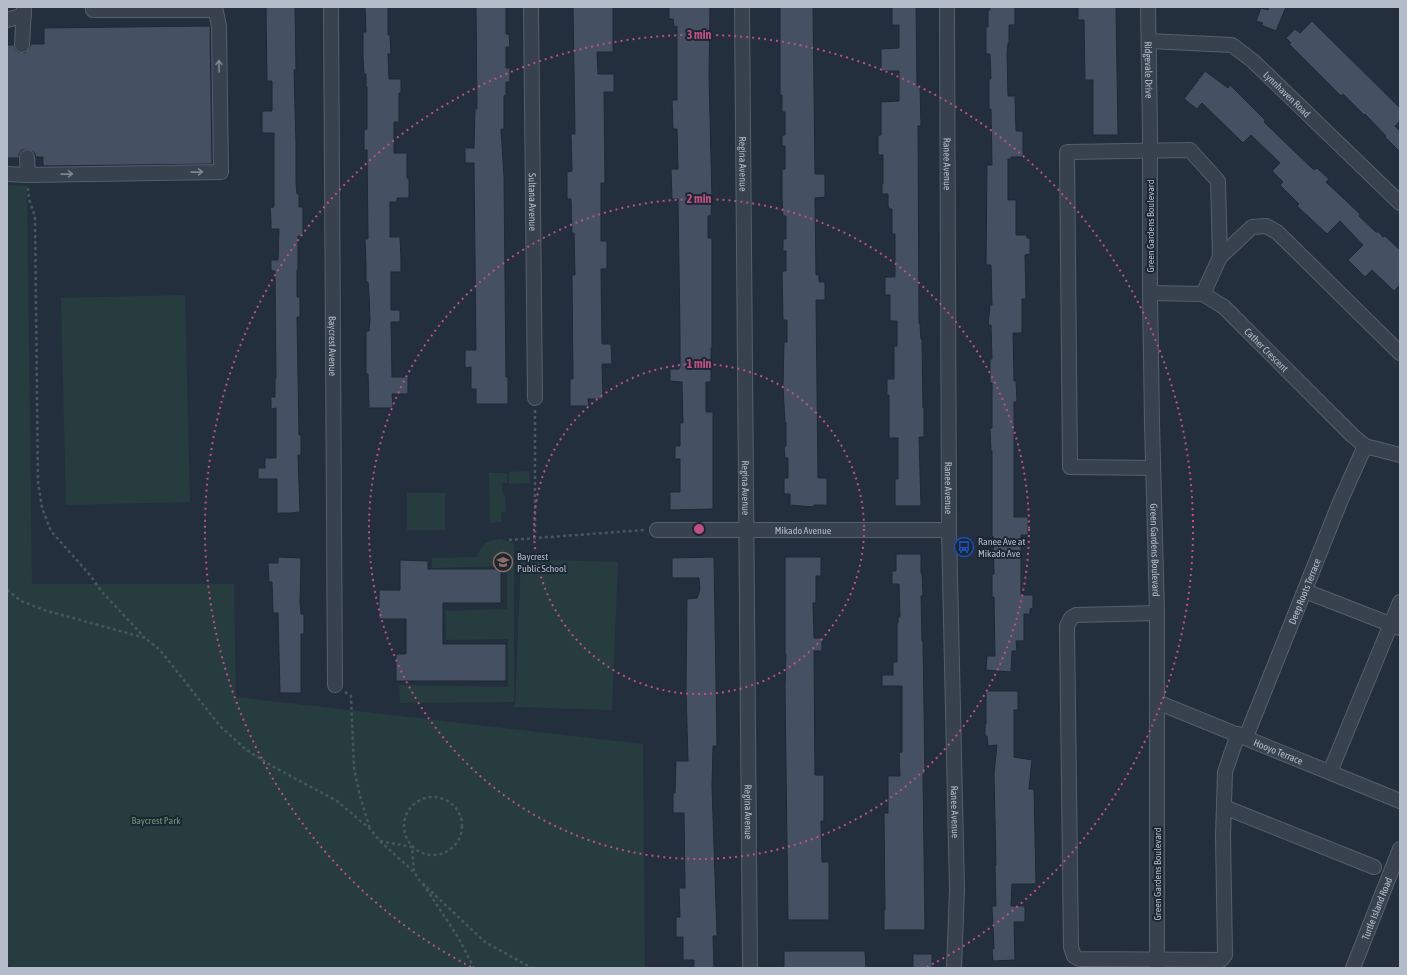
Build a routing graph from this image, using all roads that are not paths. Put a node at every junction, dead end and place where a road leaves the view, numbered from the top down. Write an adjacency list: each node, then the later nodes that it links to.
1 (93, 7): 7 (street)
2 (331, 7): 33 (street, Baycrest Avenue)
3 (531, 7): 22 (street, Sultana Avenue)
4 (742, 7): 27 (street, Regina Avenue)
5 (947, 7): 28 (street, Ranee Avenue)
6 (1148, 7): 10 (street, Ridgevale Drive)
7 (215, 9): 16 (street, one-way to 7)
8 (24, 11): 9 (street); 11 (street)
9 (7, 20)
10 (1149, 41): 12 (street, Ridgevale Drive); 17 (street, Lynnhaven Road)
11 (22, 45)
12 (1150, 132): 13 (street, Green Gardens Boulevard)
13 (1150, 150): 18 (street); 19 (street, Green Gardens Boulevard); 25 (street)
14 (27, 157): 16 (street)
15 (7, 174): 16 (street)
16 (28, 175)
17 (1400, 203)
18 (1220, 257): 20 (street); 21 (street)
19 (1150, 293): 20 (street); 25 (street, Green Gardens Boulevard)
20 (1203, 294): 23 (street, Cather Crescent)
21 (1400, 353)
22 (535, 398)
23 (1365, 446): 24 (street); 29 (street, Deep Roots Terrace)
24 (1400, 455)
25 (1153, 468): 31 (street, Green Gardens Boulevard)
26 (657, 530): 27 (street, Mikado Avenue)
27 (746, 530): 28 (street, Mikado Avenue); 42 (street, Regina Avenue)
28 (949, 530): 43 (street, Ranee Avenue)
29 (1305, 591): 32 (street); 35 (street, Deep Roots Terrace)
30 (1400, 602): 32 (street)
31 (1157, 613): 34 (street, Green Gardens Boulevard); 41 (street)
32 (1396, 626): 36 (street)
33 (335, 685)
34 (1156, 702): 35 (street, Hooyo Terrace); 41 (street, Green Gardens Boulevard)
35 (1242, 736): 36 (street, Hooyo Terrace); 38 (street, Deep Roots Terrace)
36 (1330, 772): 37 (street, Hooyo Terrace)
37 (1400, 801)
38 (1224, 807): 40 (street); 41 (street, Deep Roots Terrace)
39 (1400, 849): 44 (street, Turtle Island Road)
40 (1374, 866)
41 (1157, 964)
42 (750, 968)
43 (954, 968)
44 (1353, 968)

